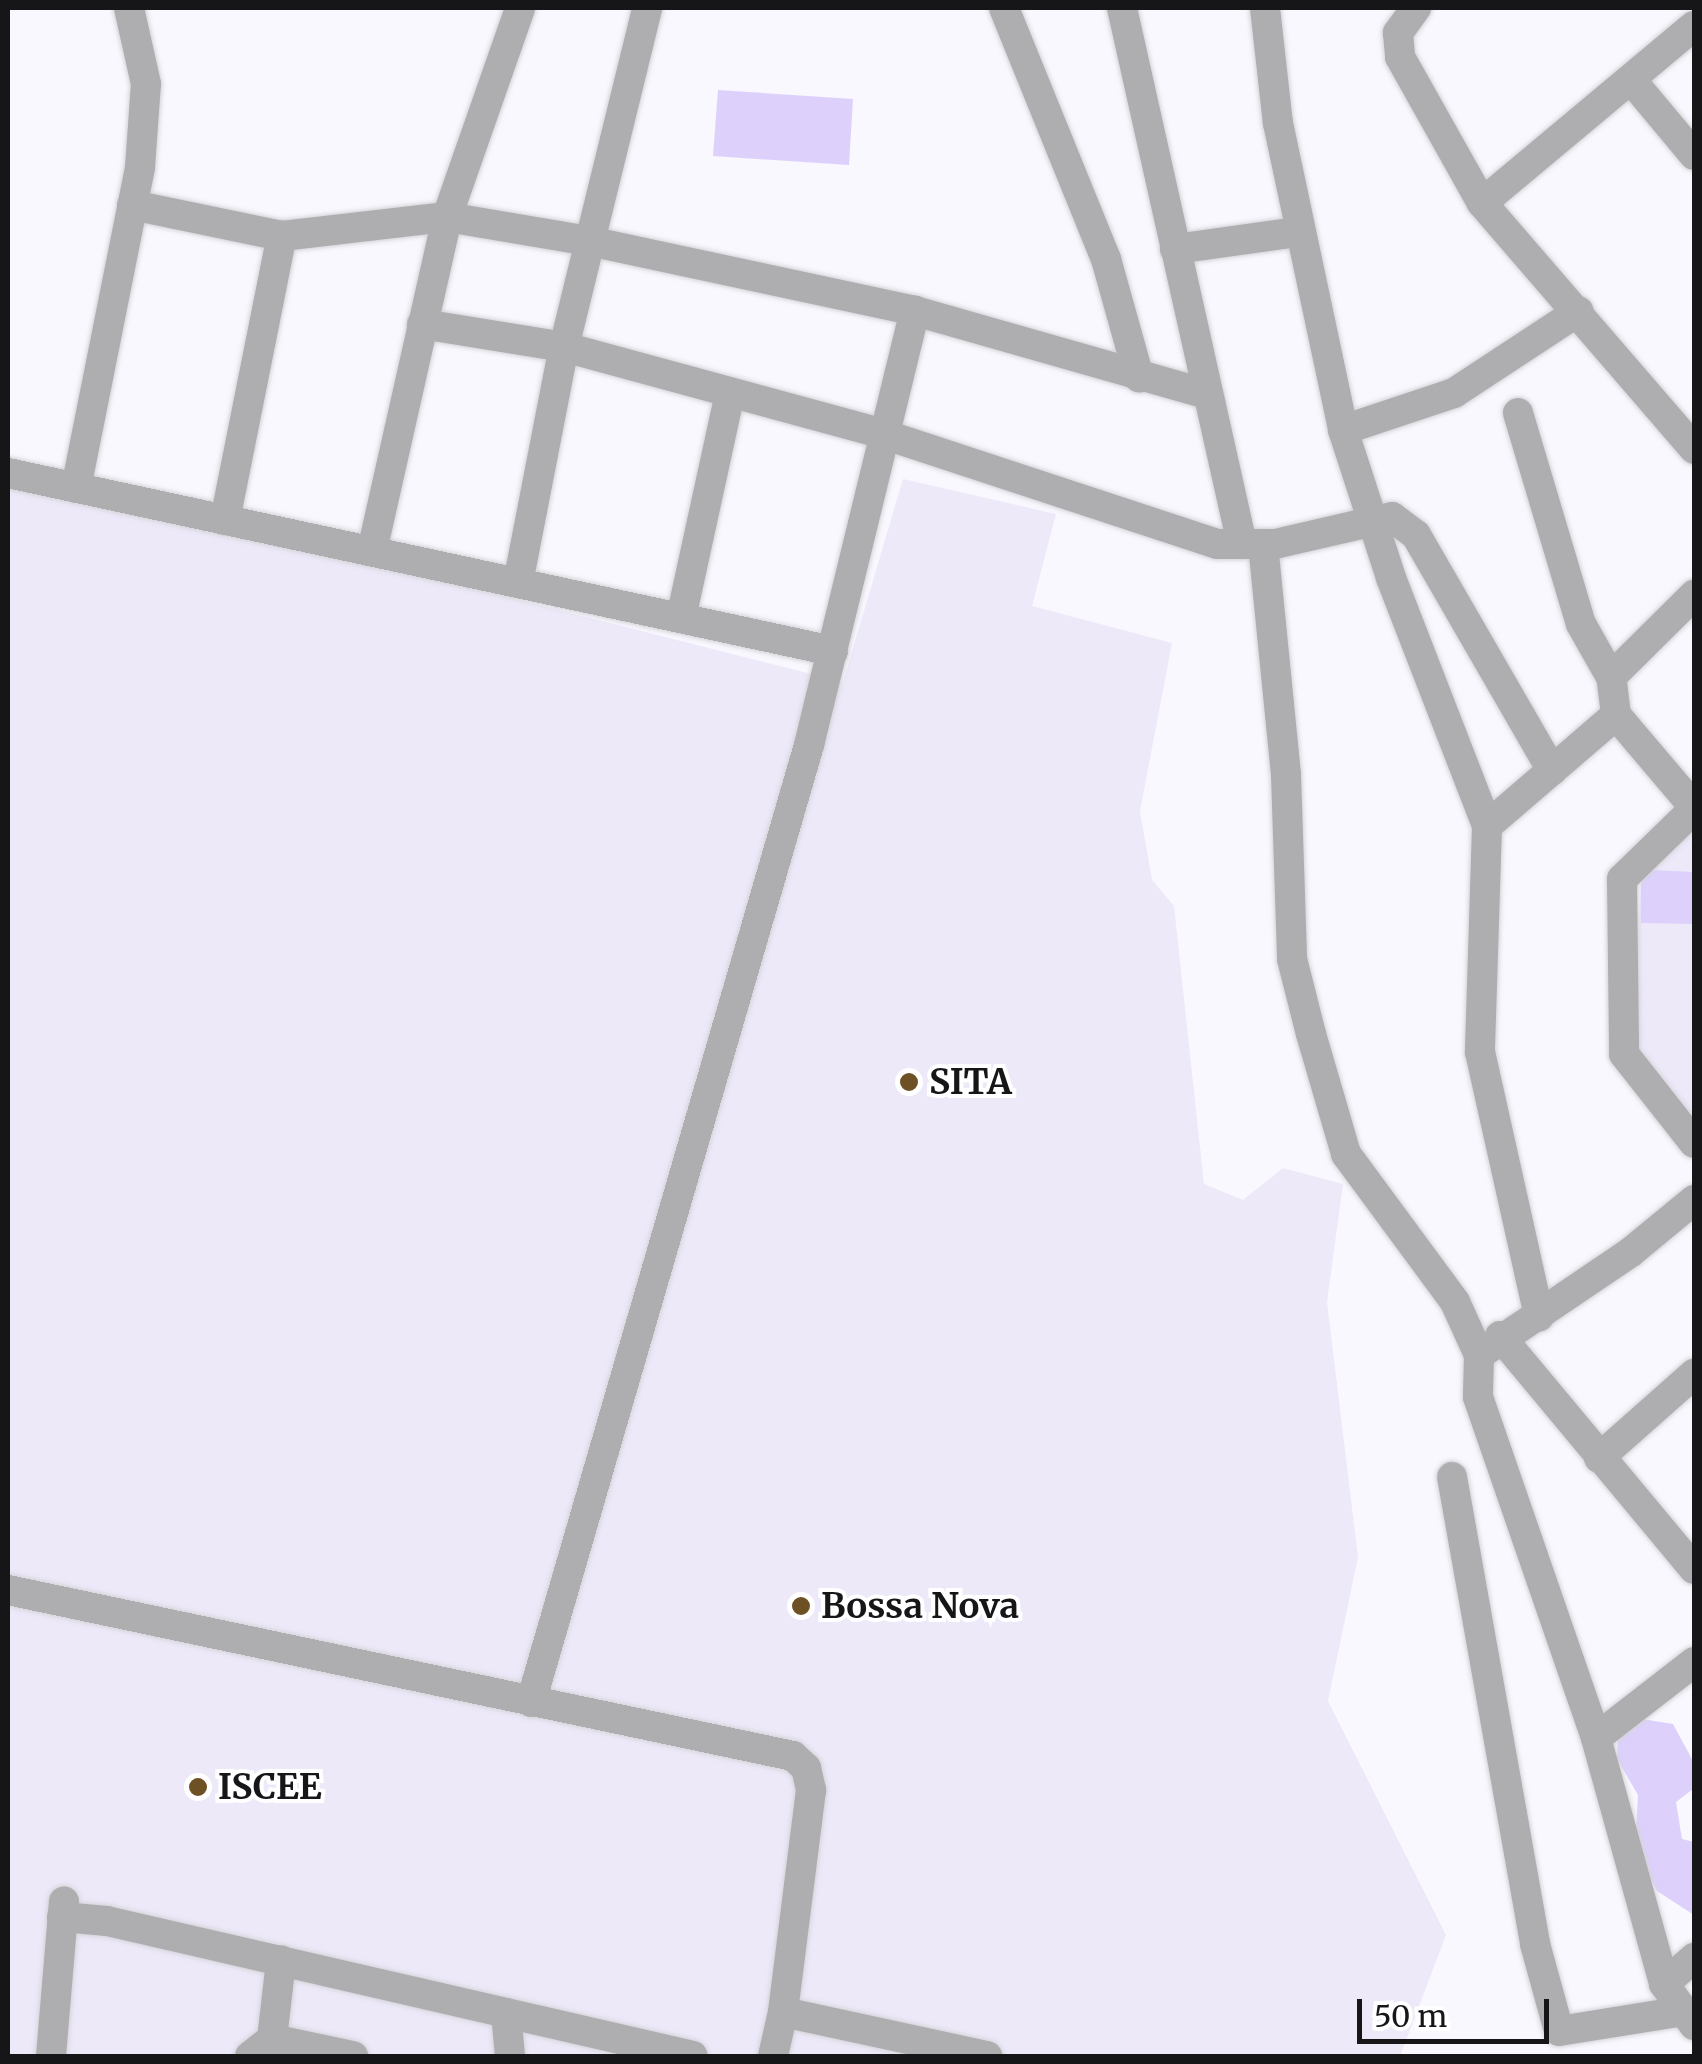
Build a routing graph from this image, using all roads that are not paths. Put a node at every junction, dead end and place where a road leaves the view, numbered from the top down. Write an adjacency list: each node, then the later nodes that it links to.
1 (129, 8): 12 (street)
2 (520, 8): 13 (street)
3 (647, 8): 16 (street)
4 (1004, 8): 22 (street)
5 (1122, 8): 17 (street)
6 (1265, 8): 14 (street)
7 (1416, 8): 11 (street)
8 (1694, 26): 9 (street)
9 (1632, 82): 10 (street); 11 (street)
10 (1694, 155)
11 (1482, 203): 19 (street)
12 (132, 205): 15 (street); 30 (street)
13 (448, 217): 15 (street); 16 (street); 20 (street)
14 (1298, 232): 17 (street); 26 (street)
15 (282, 236): 31 (street)
16 (589, 241): 18 (street); 21 (street)
17 (1175, 249): 24 (street)
18 (915, 311): 22 (street); 27 (street)
19 (1578, 311): 26 (street); 28 (street)
20 (422, 324): 21 (street); 34 (street)
21 (564, 347): 23 (street); 35 (street)
22 (1140, 377): 24 (street)
23 (730, 393): 27 (street); 37 (street)
24 (1207, 394): 33 (street)
25 (1518, 413): 39 (street)
26 (1342, 430): 32 (street)
27 (880, 433): 33 (street); 38 (street)
28 (1694, 449)
29 (8, 473): 30 (street)
30 (76, 488): 31 (street)
31 (225, 520): 34 (street)
32 (1372, 524): 33 (street); 41 (street); 43 (street)
33 (1253, 544): 47 (street)
34 (372, 551): 35 (street)
35 (518, 582): 37 (street)
36 (1690, 609): 39 (street)
37 (681, 618): 38 (street)
38 (833, 650): 54 (street)
39 (1612, 677): 40 (street)
40 (1616, 715): 41 (street); 42 (street)
41 (1552, 771): 43 (street)
42 (1694, 808): 44 (street)
43 (1487, 826): 46 (street)
44 (1694, 1143)
45 (1694, 1200): 46 (street)
46 (1539, 1316): 47 (street)
47 (1489, 1345): 49 (street); 55 (street)
48 (1694, 1374): 49 (street)
49 (1599, 1458): 51 (street)
50 (1452, 1478): 61 (street)
51 (1694, 1569)
52 (8, 1590): 54 (street)
53 (1694, 1662): 55 (street)
54 (531, 1702): 59 (street)
55 (1596, 1738): 58 (street)
56 (1694, 1958): 58 (street)
57 (282, 1961): 60 (street); 62 (street); 64 (street)
58 (1664, 1984): 61 (street)
59 (783, 2012): 63 (street); 68 (street)
60 (506, 2013): 66 (street); 67 (street)
61 (1689, 2018)
62 (261, 2048): 65 (street)
63 (899, 2048): 69 (street)
64 (51, 2056)
65 (353, 2056)
66 (510, 2056)
67 (693, 2056)
68 (774, 2056)
69 (987, 2056)

